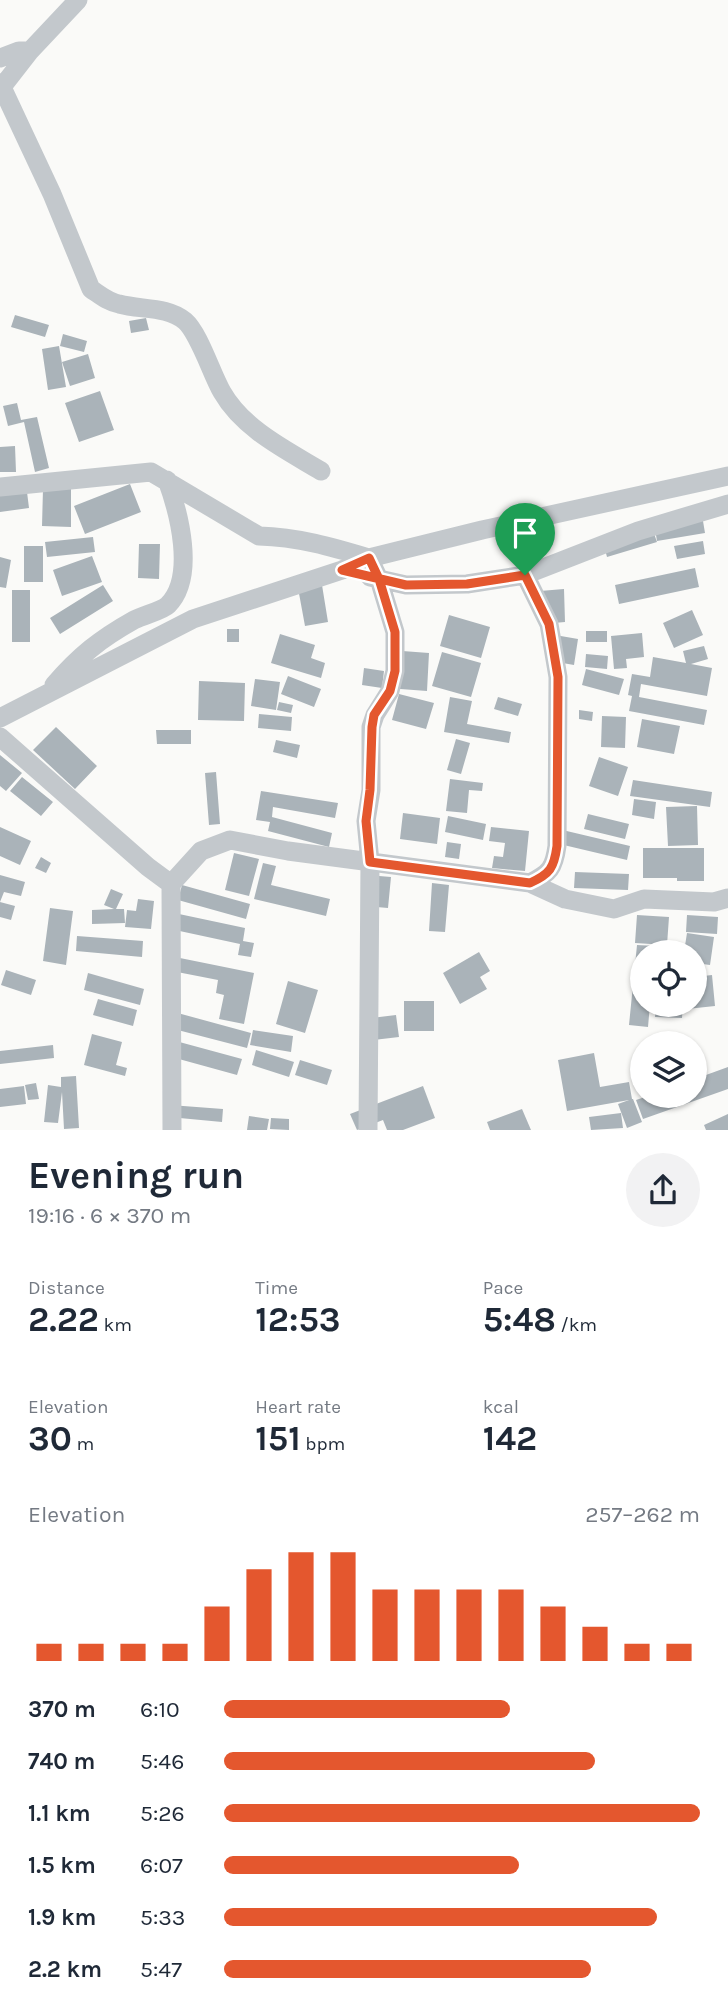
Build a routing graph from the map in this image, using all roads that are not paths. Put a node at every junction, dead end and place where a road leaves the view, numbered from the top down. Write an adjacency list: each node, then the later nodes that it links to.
1 (78, 0): 2 (street)
2 (30, 51): 3 (street); 4 (street)
3 (0, 58)
4 (1, 85): 5 (street)
5 (321, 471)
6 (728, 476): 10 (street)
7 (167, 481): 8 (street); 10 (street); 14 (street)
8 (0, 486)
9 (728, 504): 12 (street)
10 (369, 558): 11 (street); 13 (street)
11 (342, 570): 13 (street); 14 (street)
12 (525, 575): 13 (street); 18 (street)
13 (379, 579): 17 (street)
14 (47, 694): 15 (street)
15 (0, 718)
16 (0, 737): 19 (street)
17 (370, 862): 18 (street); 19 (street); 22 (street)
18 (530, 883): 20 (street)
19 (171, 884): 21 (street)
20 (728, 898)
21 (172, 1130)
22 (368, 1130)

